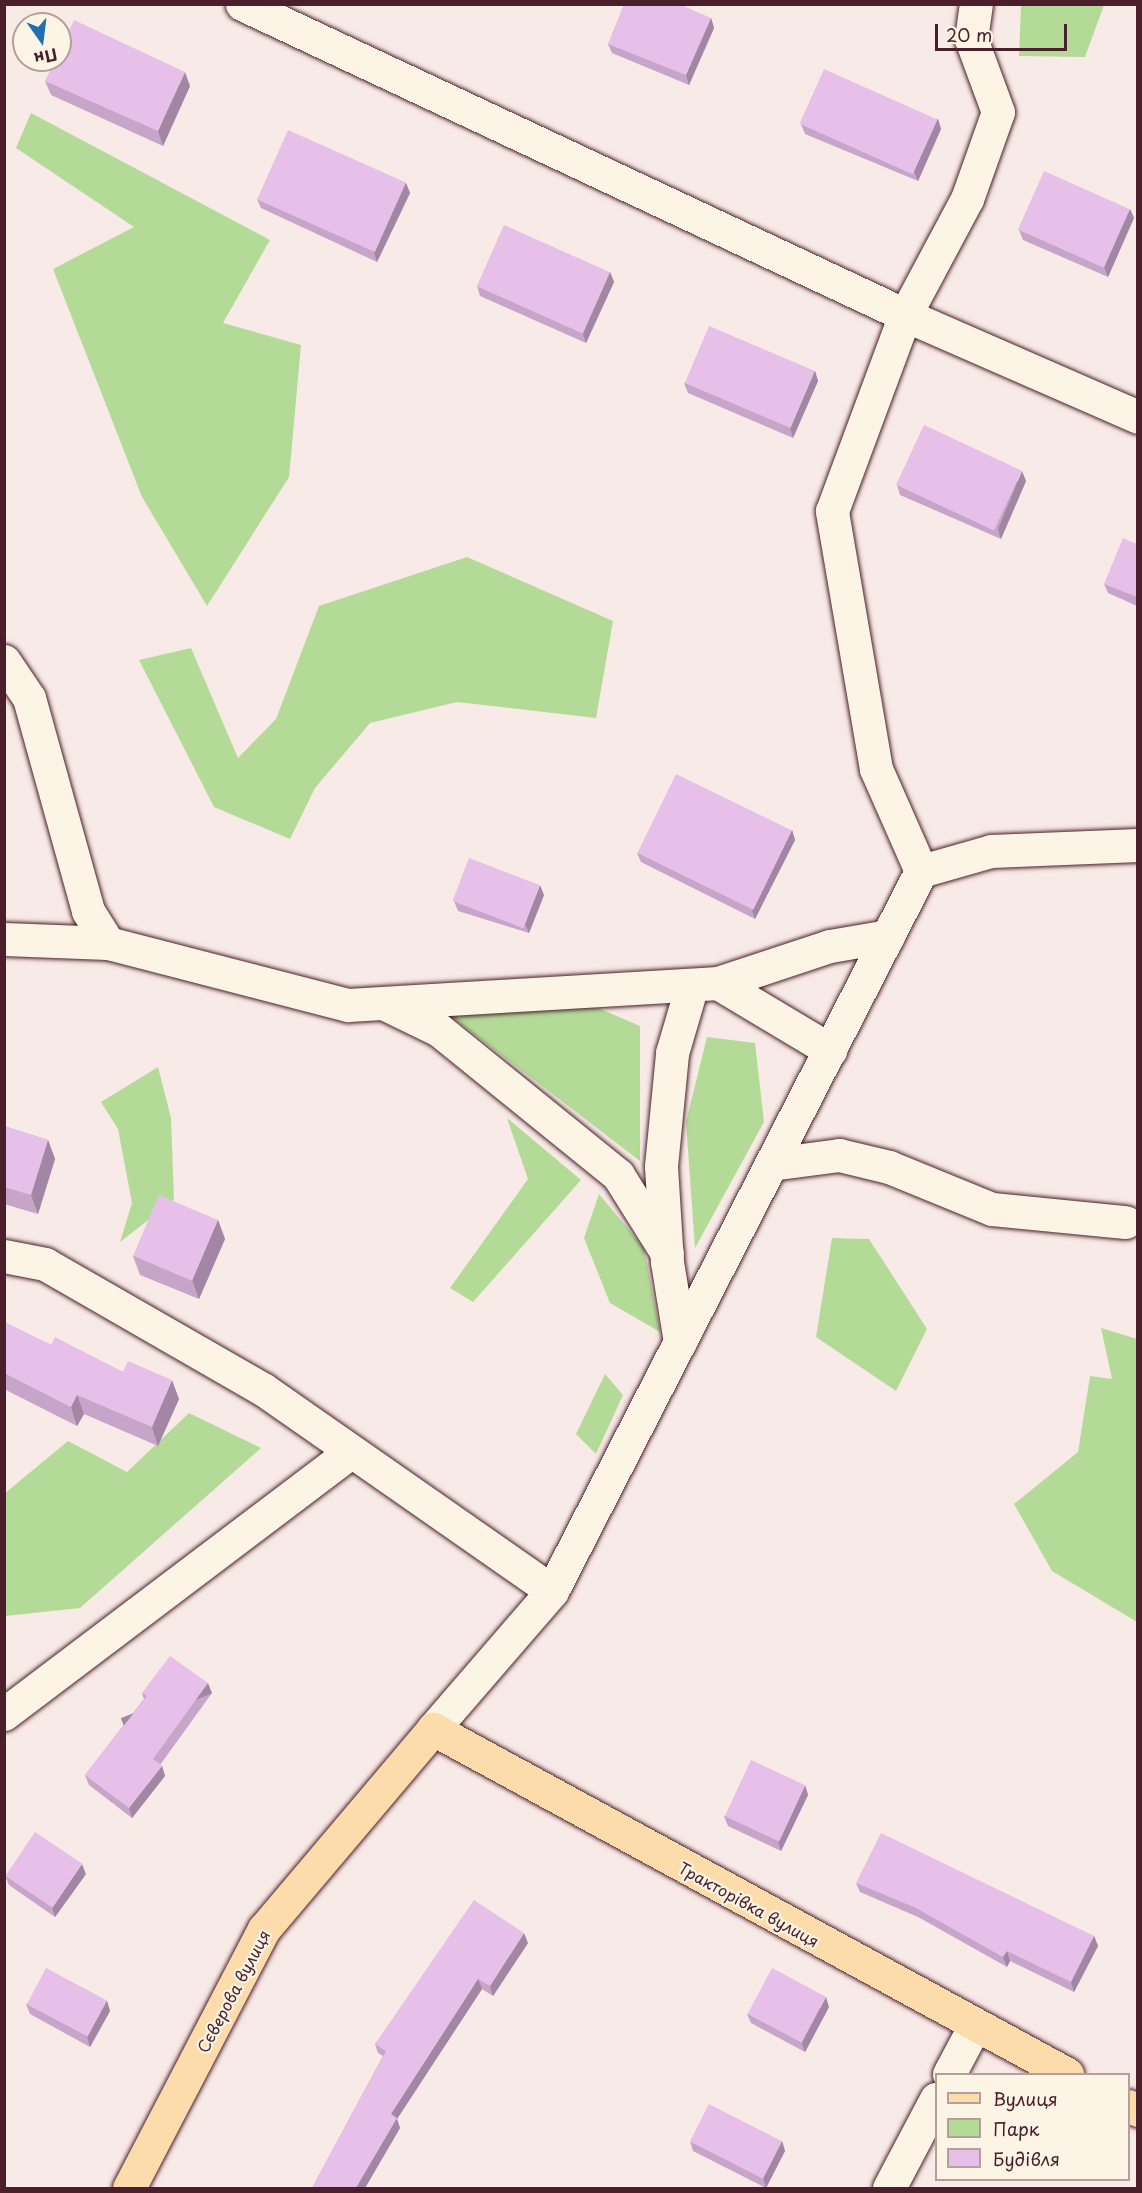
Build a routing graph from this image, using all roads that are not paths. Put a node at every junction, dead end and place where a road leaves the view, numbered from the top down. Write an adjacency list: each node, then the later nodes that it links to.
1 (242, 4): 3 (street)
2 (976, 4): 3 (street)
3 (905, 315): 4 (street); 7 (street)
4 (1137, 417)
5 (4, 662): 10 (street)
6 (1133, 839): 7 (street)
7 (921, 871): 8 (street)
8 (888, 936): 11 (street); 13 (street)
9 (4, 939): 10 (street)
10 (108, 943): 12 (street)
11 (705, 984): 12 (street); 13 (street); 16 (street)
12 (384, 1003): 16 (street)
13 (830, 1050): 14 (street)
14 (771, 1164): 15 (street); 18 (street)
15 (1125, 1222)
16 (667, 1253): 18 (street)
17 (4, 1256): 19 (street)
18 (680, 1342): 20 (street)
19 (350, 1452): 20 (street); 21 (street)
20 (552, 1591): 22 (street)
21 (4, 1714)
22 (433, 1729): 23 (main road, Тракторівка вулиця); 27 (main road, Сєверова вулиця)
23 (975, 2027): 24 (street); 25 (main road, Тракторівка вулиця)
24 (950, 2073)
25 (1066, 2073)
26 (935, 2101): 28 (street)
27 (129, 2188)
28 (889, 2188)

